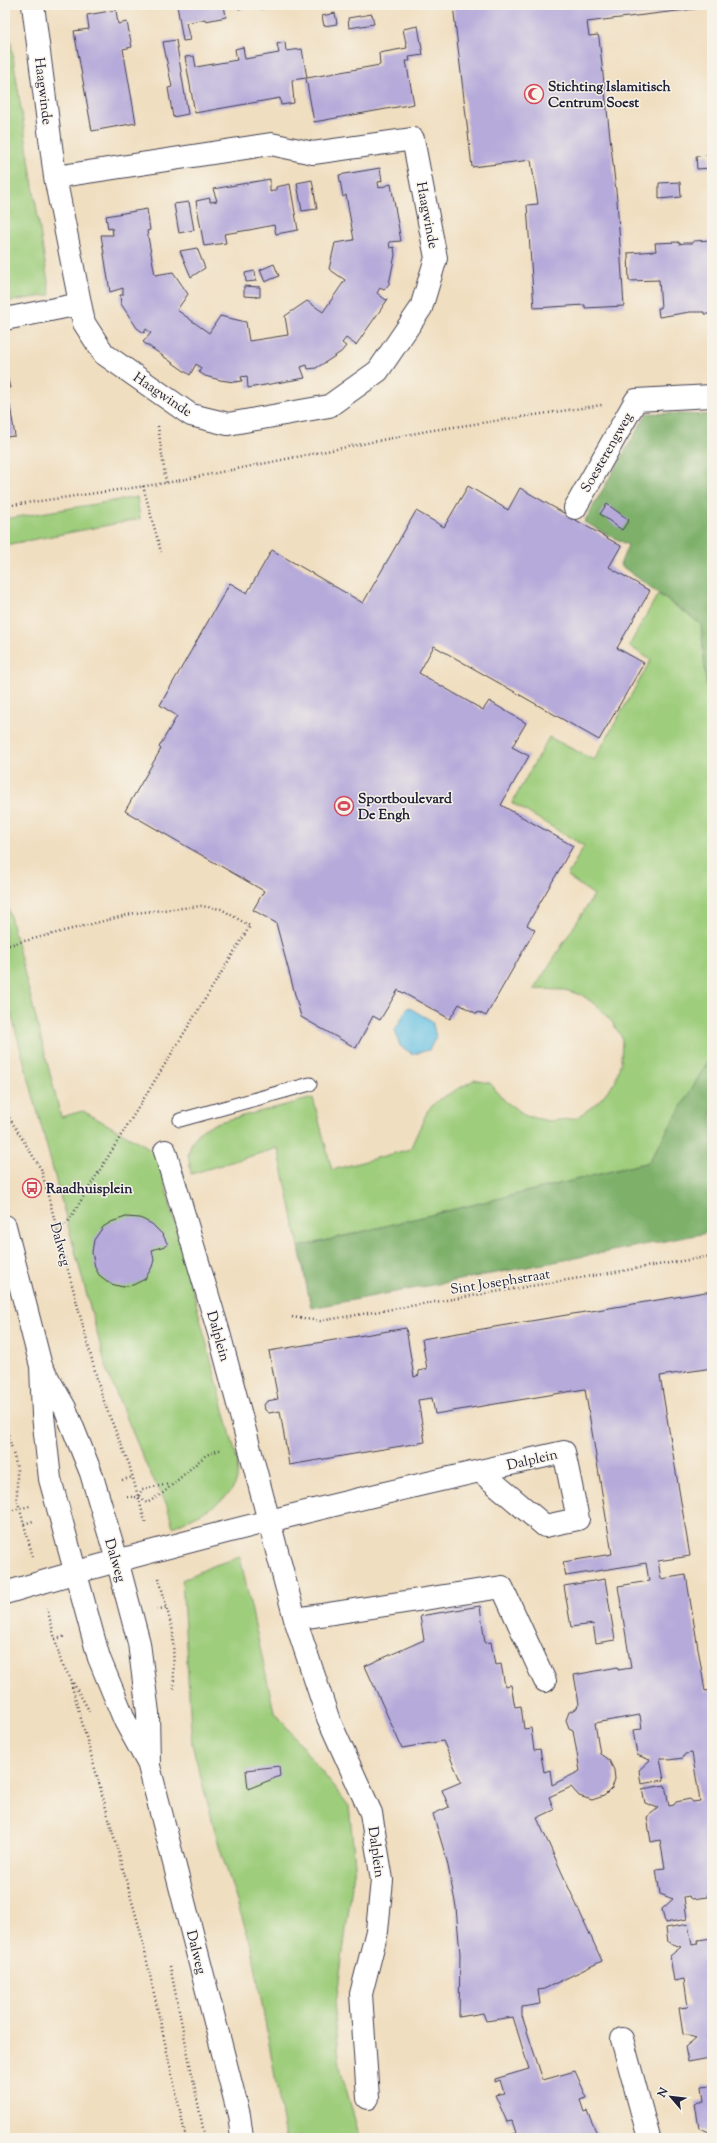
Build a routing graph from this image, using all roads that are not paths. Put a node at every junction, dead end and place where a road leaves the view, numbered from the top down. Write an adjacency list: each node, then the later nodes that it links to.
1 (33, 5): 2 (street, Haagwinde)
2 (55, 177): 3 (street, Haagwinde); 3 (street, Haagwinde)
3 (80, 304): 4 (street)
4 (5, 319)
5 (712, 396): 6 (street, Soesterengweg)
6 (575, 508)
7 (310, 1084): 8 (lane)
8 (180, 1120)
9 (165, 1151): 13 (street, Dalplein)
10 (5, 1226): 11 (street, Dalweg)
11 (41, 1366): 14 (street, Dalweg); 15 (street, Dalweg)
12 (480, 1471): 13 (street)
13 (270, 1522): 14 (street); 17 (street, Dalplein)
14 (117, 1560): 15 (street); 19 (street, Dalweg)
15 (75, 1571): 16 (street); 19 (street, Dalweg)
16 (5, 1592)
17 (295, 1619): 18 (street); 21 (street, Dalplein)
18 (545, 1681)
19 (150, 1766): 22 (street, Dalweg)
20 (622, 2040): 23 (street)
21 (368, 2098)
22 (242, 2138)
23 (649, 2138)

